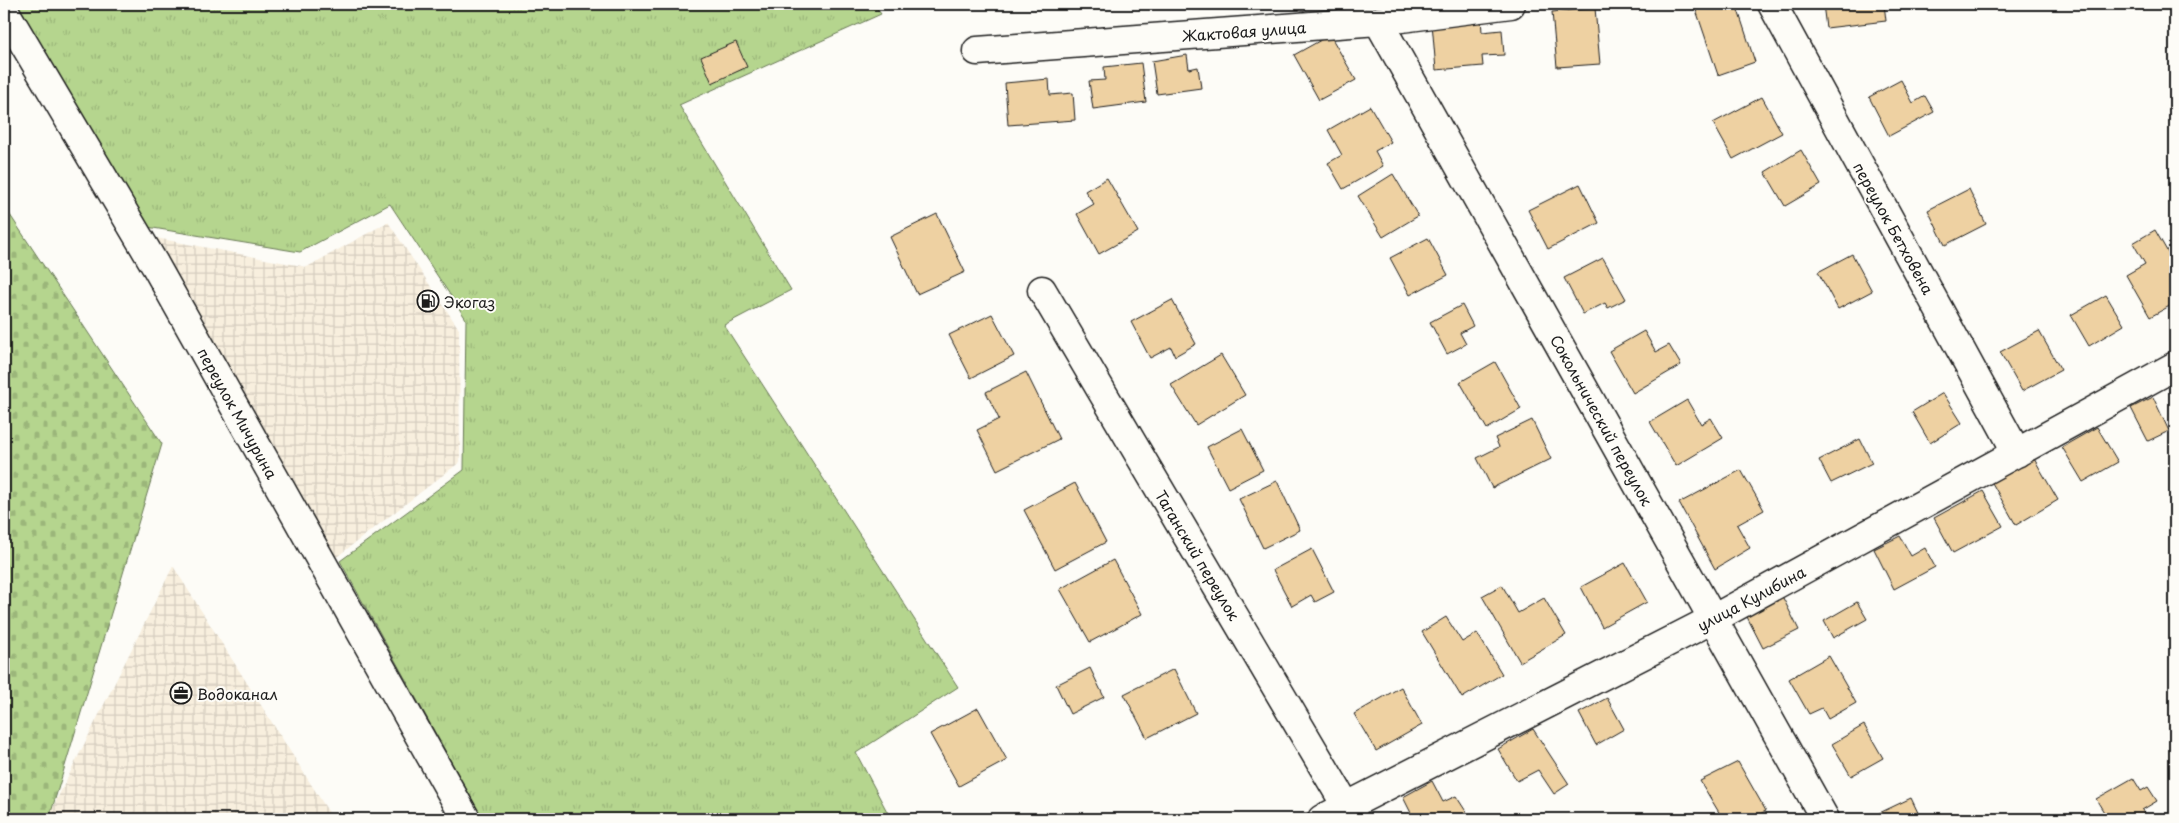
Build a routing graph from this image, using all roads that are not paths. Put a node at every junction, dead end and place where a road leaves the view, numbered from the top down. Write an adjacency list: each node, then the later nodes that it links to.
1 (1511, 4): 4 (street, Жактовая улица)
2 (1772, 4): 8 (street, переулок Бетховена)
3 (4, 10): 11 (street, переулок Мичурина)
4 (1378, 22): 5 (street, Жактовая улица); 9 (street, Сокольнический переулок)
5 (977, 51)
6 (1042, 290): 10 (street, Таганский переулок)
7 (2175, 366): 8 (street, улица Кулибина)
8 (2017, 453): 9 (street, улица Кулибина)
9 (1713, 619): 10 (street, улица Кулибина); 13 (street, Сокольнический переулок)
10 (1351, 813): 12 (street, улица Кулибина)
11 (466, 819)
12 (1322, 819)
13 (1825, 819)

